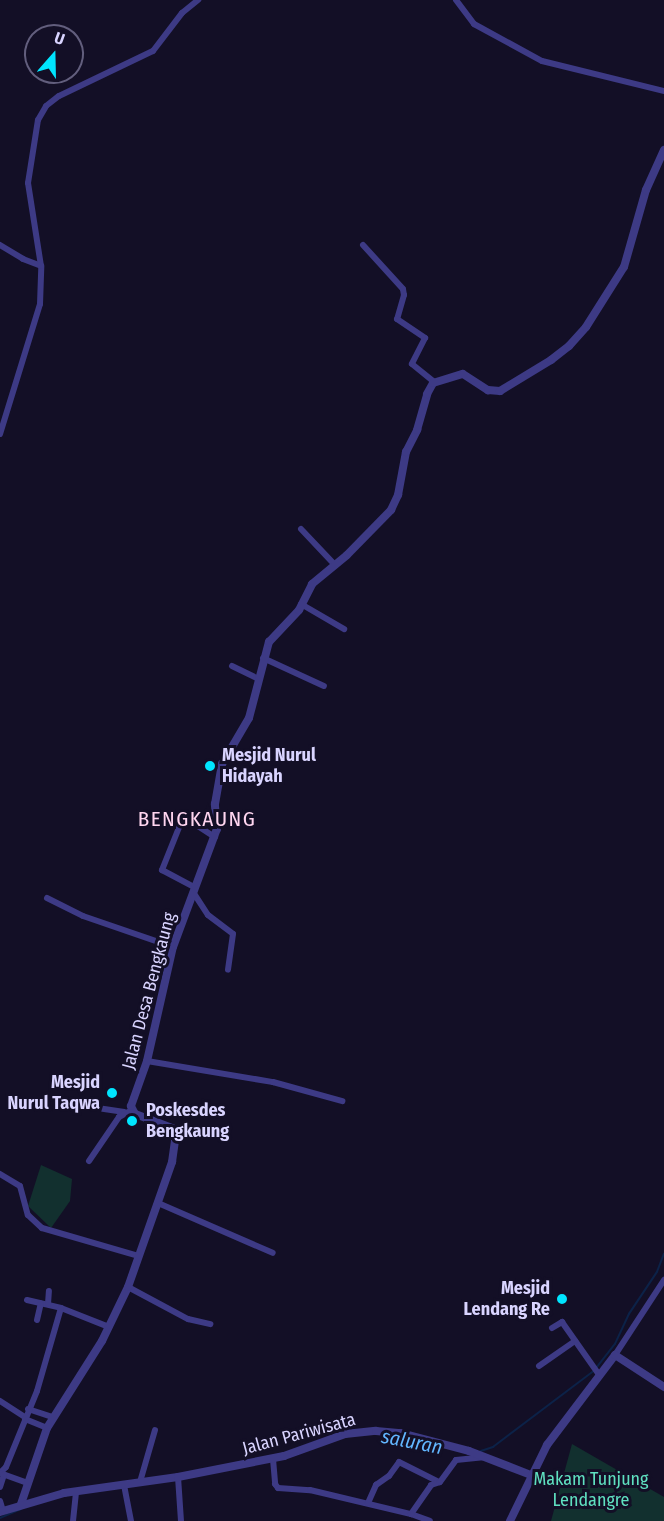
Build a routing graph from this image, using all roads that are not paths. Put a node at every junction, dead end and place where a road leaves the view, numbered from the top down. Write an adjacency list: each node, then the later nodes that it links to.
1 (198, 0): 7 (street)
2 (456, 0): 3 (street)
3 (664, 91)
4 (664, 150): 8 (street)
5 (363, 244): 8 (street)
6 (0, 245): 7 (street)
7 (41, 266): 9 (street)
8 (435, 382): 11 (street, Jalan Desa Bengkaung)
9 (0, 434)
10 (301, 529): 11 (street)
11 (335, 565): 12 (street, Jalan Desa Bengkaung)
12 (301, 604): 13 (street); 14 (street, Jalan Desa Bengkaung)
13 (344, 629)
14 (263, 658): 16 (street, Jalan Desa Bengkaung); 17 (street)
15 (232, 666): 16 (street)
16 (259, 679): 20 (street, Jalan Desa Bengkaung)
17 (324, 686)
18 (191, 813): 19 (street)
19 (184, 817): 20 (street); 21 (street)
20 (214, 837): 21 (street, Jalan Desa Bengkaung)
21 (193, 889): 23 (street, Jalan Desa Bengkaung); 24 (street)
22 (47, 898): 23 (street)
23 (173, 947): 25 (street, Jalan Desa Bengkaung)
24 (228, 970)
25 (147, 1061): 26 (street); 28 (street, Jalan Desa Bengkaung)
26 (342, 1101)
27 (64, 1103): 28 (street)
28 (128, 1111): 29 (street); 31 (street)
29 (89, 1161)
30 (0, 1174): 33 (street)
31 (158, 1203): 32 (street); 33 (street)
32 (273, 1253)
33 (139, 1256): 35 (street)
34 (664, 1280): 45 (street)
35 (128, 1287): 41 (street); 42 (street)
36 (49, 1291): 38 (street)
37 (27, 1300): 38 (street)
38 (44, 1304): 39 (street); 40 (street)
39 (62, 1308): 42 (street); 50 (street)
40 (37, 1320)
41 (210, 1324)
42 (109, 1327): 51 (street)
43 (552, 1328): 44 (street)
44 (575, 1341): 46 (street); 47 (street)
45 (615, 1355): 47 (street); 48 (street)
46 (539, 1366)
47 (597, 1373): 58 (street)
48 (664, 1387)
49 (0, 1401): 52 (street)
50 (28, 1409): 51 (street); 52 (street)
51 (53, 1416): 53 (street)
52 (25, 1418): 53 (street); 57 (street)
53 (47, 1428): 62 (street)
54 (155, 1430): 60 (street)
55 (487, 1457): 56 (street, Jalan Pariwisata); 58 (street, Jalan Pariwisata); 61 (street)
56 (274, 1461): 59 (street, Jalan Pariwisata); 68 (street)
57 (1, 1472): 62 (street); 63 (street)
58 (531, 1475): 75 (street)
59 (178, 1479): 60 (street, Jalan Pariwisata); 73 (street)
60 (140, 1482): 64 (street, Jalan Pariwisata)
61 (439, 1482): 68 (street); 70 (street)
62 (27, 1483): 66 (street)
63 (0, 1487)
64 (125, 1487): 65 (street, Jalan Pariwisata); 72 (street)
65 (76, 1494): 66 (street, Jalan Pariwisata); 71 (street)
66 (22, 1499): 69 (street, Jalan Pariwisata)
67 (0, 1501): 69 (street)
68 (368, 1503): 70 (street)
69 (2, 1511)
70 (411, 1514): 74 (street)
71 (73, 1521)
72 (131, 1521)
73 (181, 1521)
74 (430, 1521)
75 (510, 1521)

